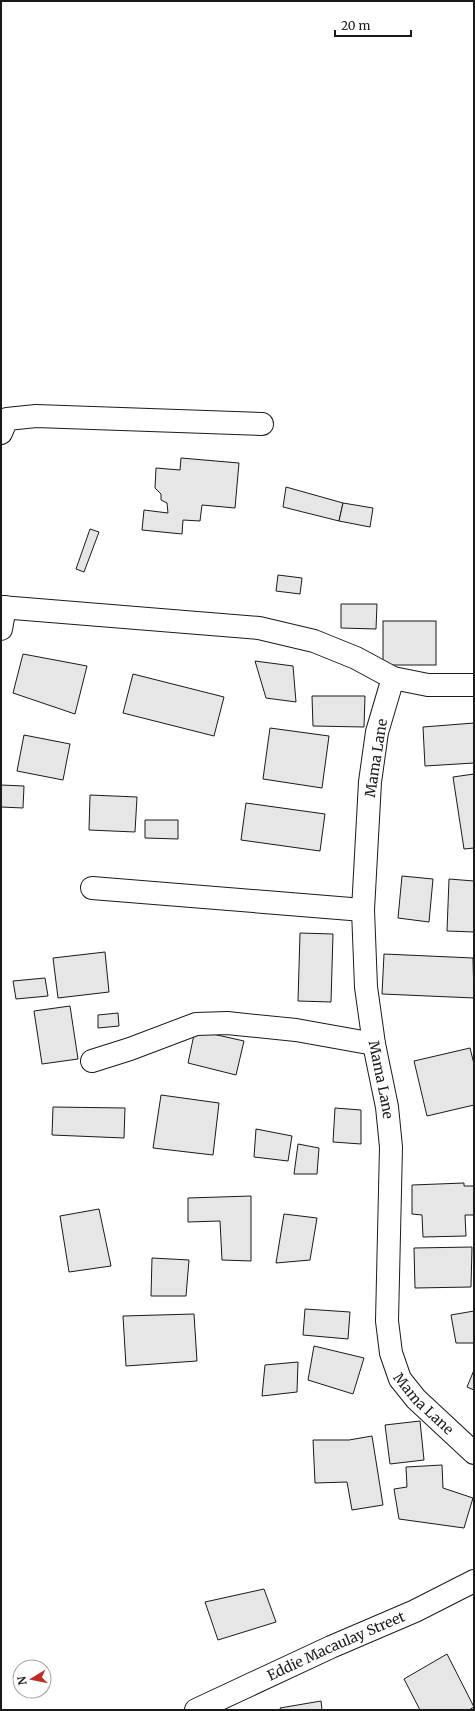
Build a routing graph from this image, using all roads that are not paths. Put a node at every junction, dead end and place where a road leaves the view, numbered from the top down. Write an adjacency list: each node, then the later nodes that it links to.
1 (262, 424): 2 (street)
2 (1, 433)
3 (3, 607): 4 (street); 5 (street)
4 (1, 629)
5 (393, 678): 6 (street); 8 (street, Mama Lane)
6 (474, 685)
7 (92, 888): 8 (street)
8 (364, 910): 9 (street, Mama Lane)
9 (374, 1044): 10 (street); 11 (street, Mama Lane)
10 (92, 1061)
11 (474, 1453)
12 (474, 1580): 13 (street, Eddie Macaulay Street)
13 (196, 1710)

